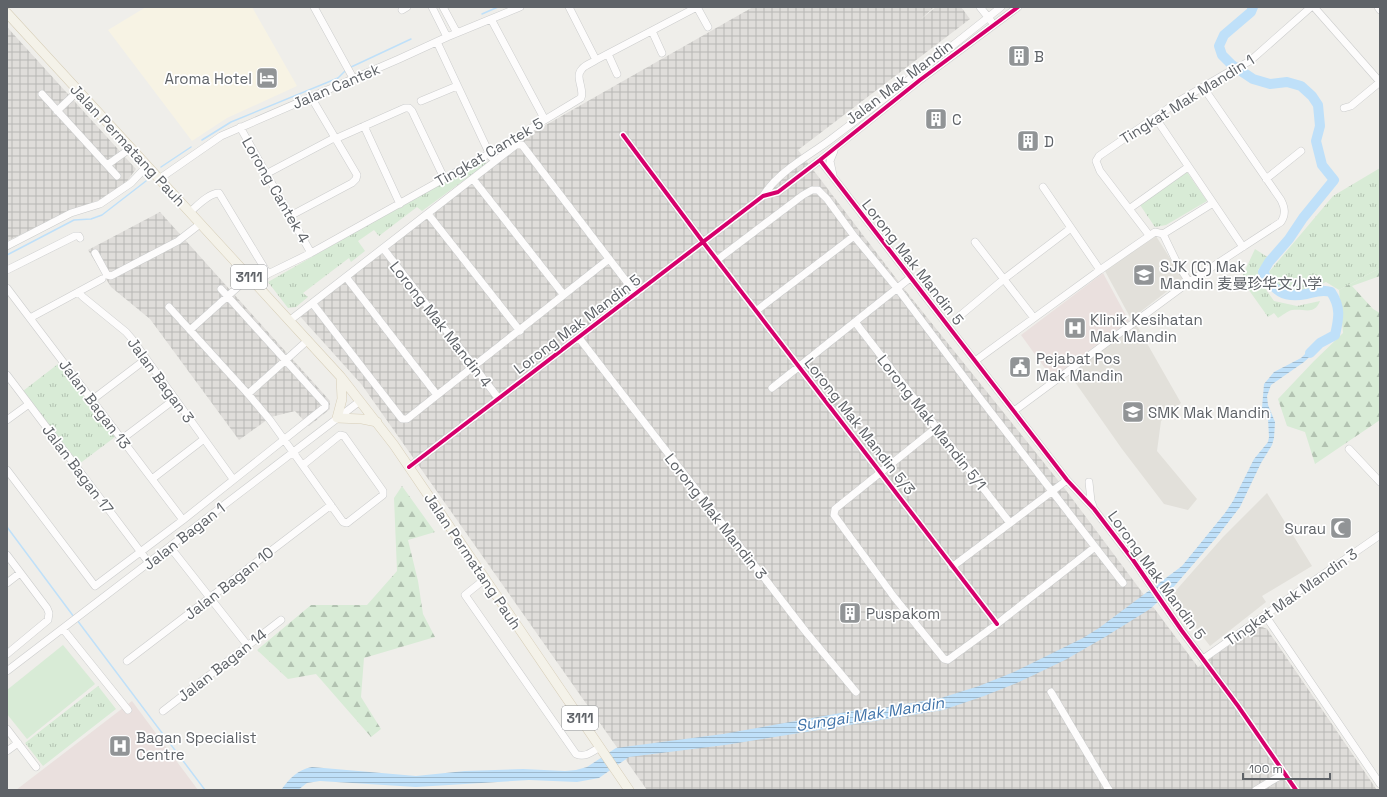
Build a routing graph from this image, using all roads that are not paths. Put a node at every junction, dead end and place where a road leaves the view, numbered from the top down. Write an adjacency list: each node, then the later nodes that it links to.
1 (314, 7): 28 (street)
2 (432, 7): 22 (street)
3 (443, 7): 21 (street)
4 (520, 7): 16 (street, Jalan Cantek)
5 (569, 7): 26 (street)
6 (697, 7): 18 (street); 20 (street, Tingkat Cantek 5)
7 (980, 7): 12 (street); 15 (street); 19 (street)
8 (1018, 7): 17 (street, Jalan Mak Mandin)
9 (1311, 7): 31 (street, Tingkat Mak Mandin 1)
10 (1314, 7): 29 (street)
11 (1378, 7): 13 (street)
12 (1000, 8): 15 (street, Jalan Mak Mandin)
13 (1380, 10)
14 (8, 13): 32 (main road, Jalan Permatang Pauh / 3111)
15 (988, 17): 17 (street); 19 (street, Jalan Mak Mandin)
16 (491, 19): 21 (street, Jalan Cantek); 39 (street)
17 (994, 25): 45 (street, Jalan Mak Mandin)
18 (708, 27)
19 (975, 27): 44 (street, Jalan Mak Mandin)
20 (652, 31): 24 (street); 25 (street, Tingkat Cantek 5)
21 (457, 33): 22 (street, Jalan Cantek)
22 (447, 37): 23 (street, Jalan Cantek)
23 (437, 42): 28 (street, Jalan Cantek); 30 (street)
24 (662, 53)
25 (608, 54): 26 (street, Tingkat Cantek 5); 27 (street)
26 (596, 60): 39 (street, Tingkat Cantek 5)
27 (617, 74)
28 (352, 76): 34 (street, Jalan Cantek)
29 (1380, 80): 36 (street)
30 (457, 86): 35 (street); 48 (street)
31 (1203, 87): 38 (street, Tingkat Mak Mandin 1); 61 (street)
32 (78, 91): 37 (street); 46 (main road, Jalan Permatang Pauh / 3111)
33 (42, 94): 37 (street)
34 (310, 97): 41 (street, Jalan Cantek); 43 (street)
35 (421, 101)
36 (1344, 108)
37 (57, 111): 52 (street)
38 (1155, 117): 53 (street); 67 (street, Tingkat Mak Mandin 1)
39 (545, 120): 48 (street, Tingkat Cantek 5)
40 (364, 126): 43 (street); 59 (street); 66 (street)
41 (240, 127): 56 (street, Lorong Cantek 4); 58 (street, Jalan Cantek)
42 (623, 135): 77 (street)
43 (335, 138): 56 (street); 70 (street)
44 (829, 141): 49 (street); 50 (street, Jalan Mak Mandin)
45 (836, 147): 49 (street, Jalan Mak Mandin); 62 (street)
46 (131, 148): 52 (street); 54 (main road, Jalan Permatang Pauh / 3111)
47 (1301, 150): 61 (street)
48 (490, 153): 51 (street); 59 (street, Tingkat Cantek 5)
49 (820, 160): 50 (street); 55 (street, Lorong Mak Mandin 5); 62 (street, Lorong Mak Mandin 5)
50 (799, 162): 64 (street, Jalan Mak Mandin)
51 (493, 163): 60 (street); 84 (street)
52 (107, 165): 57 (street)
53 (1188, 167): 65 (street); 67 (street)
54 (148, 168): 58 (main road, Jalan Permatang Pauh / 3111); 79 (street)
55 (806, 170): 62 (street); 64 (street, Lorong Mak Mandin 5)
56 (266, 174): 70 (street, Lorong Cantek 4)
57 (117, 176)
58 (158, 178): 68 (main road, Jalan Permatang Pauh / 3111)
59 (444, 178): 66 (street, Tingkat Cantek 5)
60 (473, 179): 69 (street); 99 (street)
61 (1266, 179): 80 (street)
62 (837, 184): 90 (street, Lorong Mak Mandin 5)
63 (1043, 187): 72 (street)
64 (763, 196): 77 (street, Lorong Mak Mandin 5)
65 (1213, 203): 73 (street); 80 (street)
66 (400, 204): 83 (street, Tingkat Cantek 5)
67 (1129, 209): 74 (street, Tingkat Mak Mandin 1)
68 (190, 212): 71 (main road, Jalan Permatang Pauh / 3111); 88 (street)
69 (428, 214): 81 (street); 111 (street)
70 (290, 216): 83 (street, Lorong Cantek 4)
71 (200, 224): 82 (street); 93 (main road, Jalan Permatang Pauh / 3111)
72 (1071, 228): 87 (street); 92 (street)
73 (1163, 234): 74 (street); 94 (street)
74 (1149, 235): 87 (street)
75 (854, 236): 85 (street); 96 (street); 104 (street)
76 (80, 238): 86 (street)
77 (703, 242): 85 (street, Lorong Mak Mandin 5/3); 100 (street, Lorong Mak Mandin 5)
78 (975, 242): 92 (street)
79 (7, 246)
80 (1243, 246): 94 (street)
81 (383, 248): 89 (street); 118 (street, Lorong Mak Mandin 4)
82 (95, 253)
83 (311, 253): 88 (street, Tingkat Cantek 5)
84 (609, 259): 99 (street); 100 (street)
85 (717, 260): 104 (street, Lorong Mak Mandin 5/3)
86 (7, 270)
87 (1100, 270): 106 (street)
88 (268, 274): 93 (street, Tingkat Cantek 5)
89 (346, 277): 102 (street); 123 (street)
90 (910, 278): 96 (street); 116 (street, Lorong Mak Mandin 5)
91 (102, 279): 98 (street)
92 (1004, 279): 106 (street); 107 (street)
93 (252, 280): 101 (street); 108 (main road, Jalan Permatang Pauh / 3111)
94 (1189, 282): 129 (street)
95 (7, 288): 105 (street, Jalan Bagan 13)
96 (897, 288): 109 (street); 148 (street)
97 (221, 289): 101 (street)
98 (78, 292): 105 (street); 114 (street, Jalan Bagan 3)
99 (563, 294): 111 (street)
100 (636, 294): 112 (street, Lorong Mak Mandin 5)
101 (228, 296): 110 (street); 115 (street)
102 (313, 304): 108 (street); 123 (street)
103 (169, 306): 110 (street)
104 (756, 311): 117 (street, Lorong Mak Mandin 5/3)
105 (30, 318): 126 (street, Jalan Bagan 13)
106 (1034, 318): 116 (street)
107 (956, 319)
108 (290, 321): 113 (main road, Jalan Permatang Pauh / 3111)
109 (854, 322): 117 (street); 133 (street, Lorong Mak Mandin 5/1)
110 (190, 330): 122 (street)
111 (520, 331): 118 (street)
112 (579, 338): 125 (street, Lorong Mak Mandin 5); 174 (street, Lorong Mak Mandin 3)
113 (308, 340): 115 (street); 120 (main road, Jalan Permatang Pauh / 3111)
114 (146, 359): 124 (street, Jalan Bagan 3); 126 (street)
115 (286, 360): 122 (street); 136 (street, Jalan Bagan 1)
116 (975, 361): 129 (street, Lorong Mak Mandin 5)
117 (799, 366): 121 (street); 142 (street, Lorong Mak Mandin 5/3)
118 (474, 367): 123 (street); 125 (street, Lorong Mak Mandin 4)
119 (7, 375): 128 (street, Jalan Bagan 17)
120 (341, 377): 127 (main road, Jalan Permatang Pauh / 3111); 130 (main road)
121 (772, 388)
122 (248, 394): 136 (street)
123 (437, 395)
124 (175, 399): 134 (street); 135 (street, Jalan Bagan 3)
125 (499, 399): 140 (street, Lorong Mak Mandin 5)
126 (92, 400): 134 (street, Jalan Bagan 13)
127 (360, 401): 130 (street, Jalan Bagan 1); 132 (main road, Jalan Permatang Pauh / 3111)
128 (29, 404): 131 (street); 156 (street, Jalan Bagan 17)
129 (1014, 410): 145 (street, Lorong Mak Mandin 5)
130 (337, 418): 132 (main road); 138 (street, Jalan Bagan 1)
131 (7, 420)
132 (377, 422): 140 (main road, Jalan Permatang Pauh / 3111)
133 (936, 428): 142 (street); 152 (street, Lorong Mak Mandin 5/1)
134 (122, 439): 143 (street, Jalan Bagan 13)
135 (204, 439): 143 (street); 144 (street, Jalan Bagan 3)
136 (285, 439): 138 (street); 144 (street, Jalan Bagan 1)
137 (1349, 449): 147 (street)
138 (294, 452): 139 (street); 155 (street, Jalan Bagan 1)
139 (303, 465): 149 (street); 149 (street)
140 (409, 467): 161 (main road, Jalan Permatang Pauh / 3111)
141 (7, 470): 156 (street, Jalan Bagan 1)
142 (880, 471): 159 (street, Lorong Mak Mandin 5/3); 167 (street)
143 (152, 479): 151 (street, Jalan Bagan 13)
144 (233, 479): 151 (street, Jalan Bagan 1)
145 (1067, 480): 148 (street); 150 (street, Lorong Mak Mandin 5)
146 (1089, 482): 150 (street)
147 (1380, 482)
148 (1052, 491): 152 (street); 154 (street)
149 (330, 505): 164 (street, Jalan Bagan 10)
150 (1094, 508): 171 (street, Lorong Mak Mandin 5)
151 (183, 520): 156 (street, Jalan Bagan 1)
152 (1010, 523): 159 (street)
153 (1380, 535): 165 (street, Tingkat Mak Mandin 3)
154 (1095, 547): 163 (street); 167 (street)
155 (170, 548): 158 (street, Jalan Bagan 1); 164 (street)
156 (141, 552): 158 (street, Jalan Bagan 17)
157 (7, 555): 160 (street)
158 (149, 563): 168 (street, Jalan Bagan 1)
159 (952, 567): 167 (street, Lorong Mak Mandin 5/3)
160 (20, 572): 162 (street); 170 (street)
161 (486, 579): 180 (main road, Jalan Permatang Pauh / 3111); 180 (street)
162 (7, 582)
163 (1123, 583)
164 (210, 598): 169 (street); 172 (street, Jalan Bagan 10)
165 (1265, 615): 171 (street, Tingkat Mak Mandin 3); 184 (street)
166 (281, 620): 169 (street, Jalan Bagan 14)
167 (997, 624)
168 (65, 628): 173 (street, Jalan Bagan 1); 176 (street)
169 (248, 646): 177 (street, Jalan Bagan 14)
170 (7, 654)
171 (1203, 659): 183 (street, Lorong Mak Mandin 5)
172 (127, 661)
173 (7, 672)
174 (856, 692)
175 (1051, 692): 186 (street)
176 (128, 710)
177 (163, 711)
178 (7, 729): 179 (street)
179 (18, 743): 181 (street); 182 (street)
180 (602, 751): 185 (main road, Jalan Permatang Pauh / 3111)
181 (7, 752)
182 (36, 767)
183 (1285, 773): 187 (street); 188 (street, Lorong Mak Mandin 5)
184 (1380, 784)
185 (630, 790)
186 (1109, 790)
187 (1256, 790)
188 (1296, 790)

